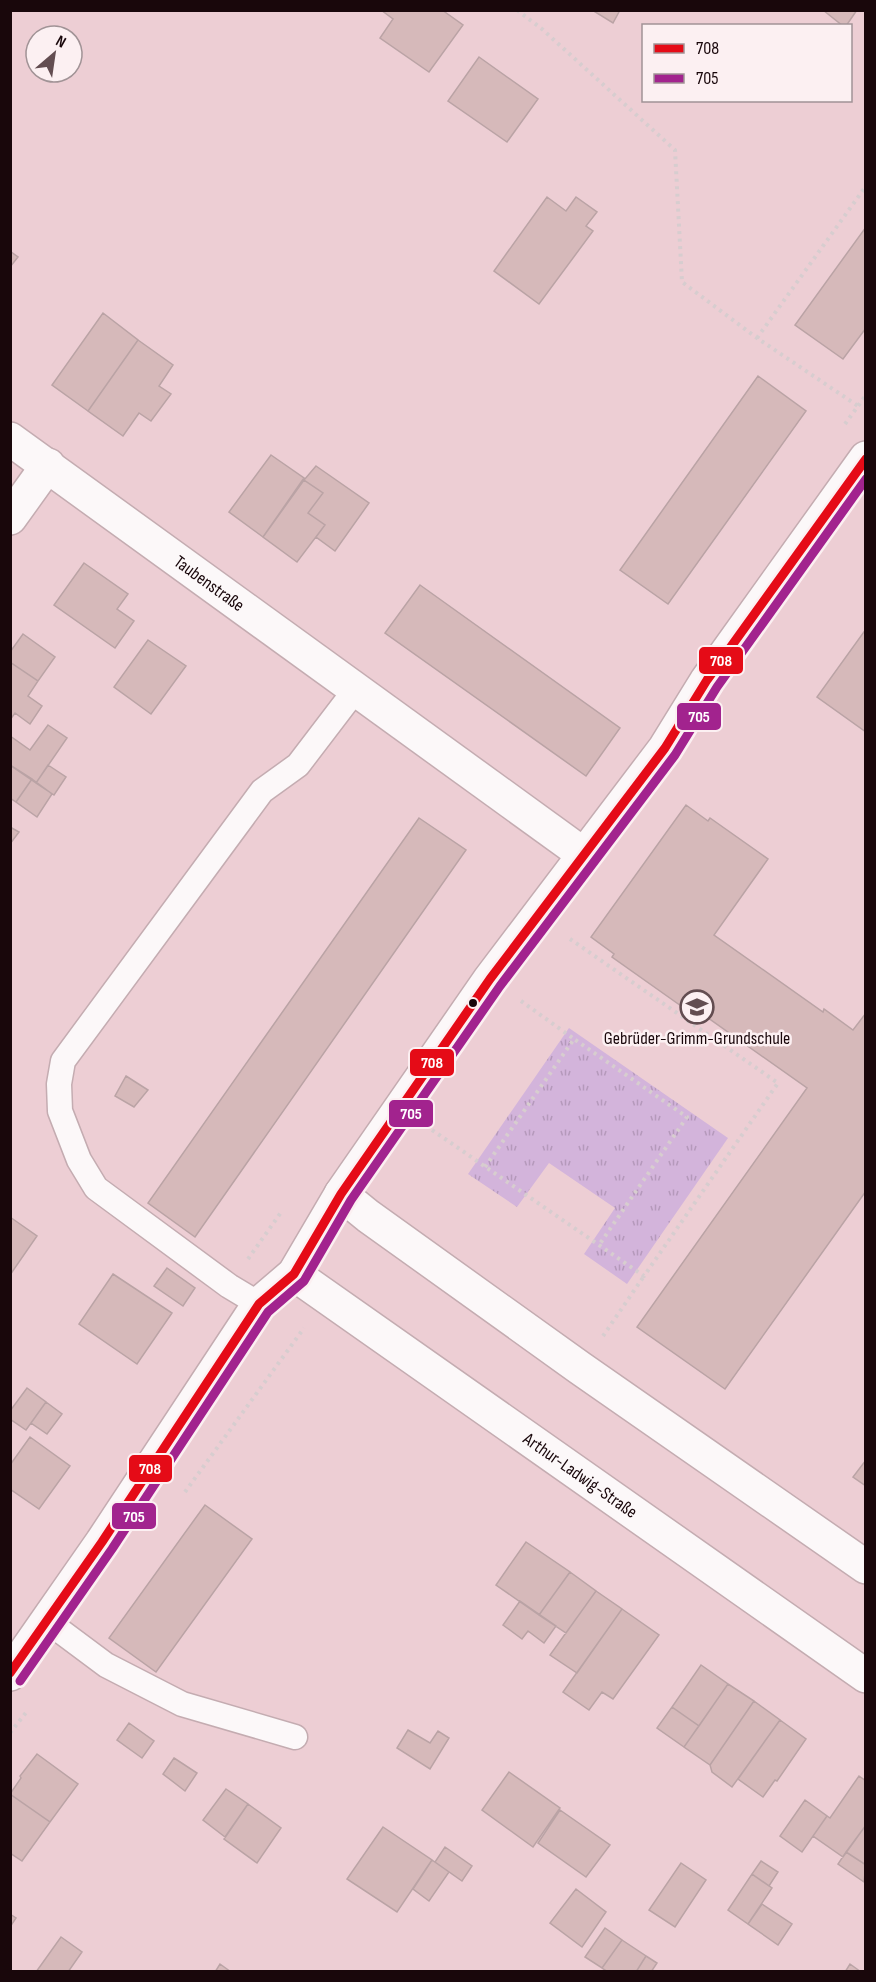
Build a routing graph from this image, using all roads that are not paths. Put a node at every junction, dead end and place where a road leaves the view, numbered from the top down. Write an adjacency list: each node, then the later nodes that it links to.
1 (10, 439): 3 (street, Taubenstraße)
2 (866, 458): 6 (street)
3 (48, 465): 4 (street); 5 (street, Taubenstraße)
4 (10, 518)
5 (356, 689): 6 (street, Taubenstraße); 9 (lane)
6 (583, 854): 7 (street)
7 (341, 1194): 8 (street); 10 (street)
8 (294, 1274): 9 (street); 13 (street, Arthur-Ladwig-Straße)
9 (259, 1304): 11 (street)
10 (866, 1567)
11 (47, 1621): 12 (street); 14 (lane)
12 (10, 1674)
13 (866, 1676)
14 (295, 1737)

